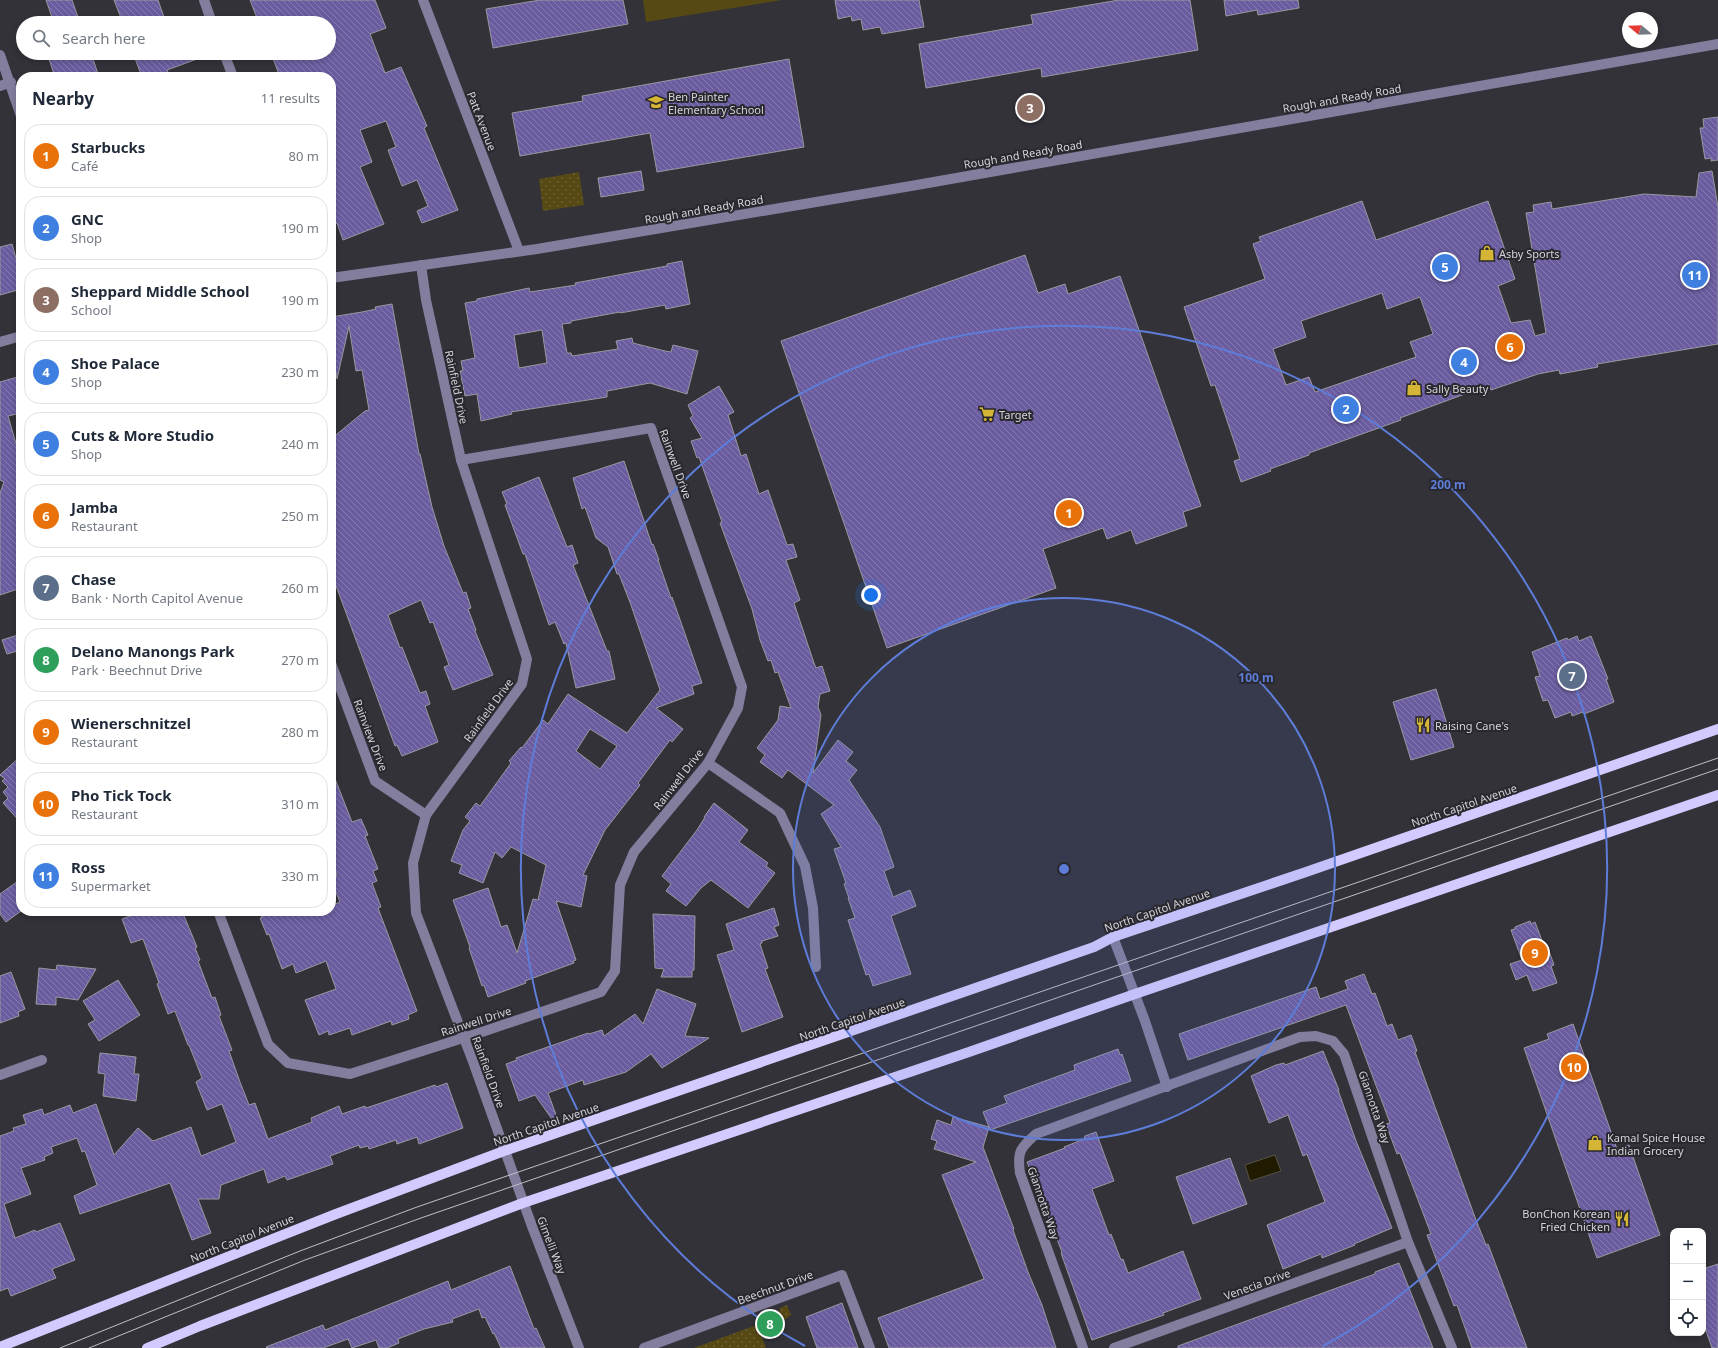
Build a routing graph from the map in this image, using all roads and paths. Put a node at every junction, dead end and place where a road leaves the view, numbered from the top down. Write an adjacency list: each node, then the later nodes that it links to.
1 (204, 0): 3 (street)
2 (423, 0): 11 (street, Patt Avenue)
3 (210, 16)
4 (1718, 44): 11 (street, Rough and Ready Road)
5 (0, 55): 8 (street)
6 (227, 60): 7 (street)
7 (231, 72)
8 (10, 82): 9 (street); 10 (street)
9 (0, 86)
10 (16, 101)
11 (518, 251): 12 (street, Rough and Ready Road)
12 (421, 265): 13 (street, Rough and Ready Road); 16 (street, Rainfield Drive)
13 (336, 277)
14 (16, 337): 15 (street)
15 (0, 342)
16 (461, 460): 19 (street, Rainwell Drive); 21 (street, Rainfield Drive)
17 (336, 677): 21 (street, Rainview Drive)
18 (1718, 729): 23 (main road, North Capitol Avenue)
19 (708, 763): 24 (street); 26 (street, Rainwell Drive)
20 (1718, 795): 25 (main road)
21 (426, 815): 26 (street, Rainfield Drive)
22 (220, 916): 26 (street, Rainwell Drive)
23 (1113, 937): 25 (street); 30 (main road, North Capitol Avenue)
24 (816, 966)
25 (1135, 994): 29 (street); 31 (main road)
26 (464, 1038): 30 (street, Rainfield Drive)
27 (42, 1060): 28 (street)
28 (0, 1075)
29 (1167, 1087): 32 (street, Giannotta Way); 38 (street, Giannotta Way)
30 (504, 1151): 31 (street, Gimelli Way); 33 (main road, North Capitol Avenue)
31 (523, 1203): 34 (main road); 35 (street, Gimelli Way)
32 (1408, 1242): 39 (street, Venecia Drive); 40 (street, Giannotta Way)
33 (0, 1347)
34 (147, 1348)
35 (579, 1348)
36 (644, 1348): 37 (street, Beechnut Drive)
37 (870, 1348)
38 (1083, 1348)
39 (1114, 1348)
40 (1452, 1348)

